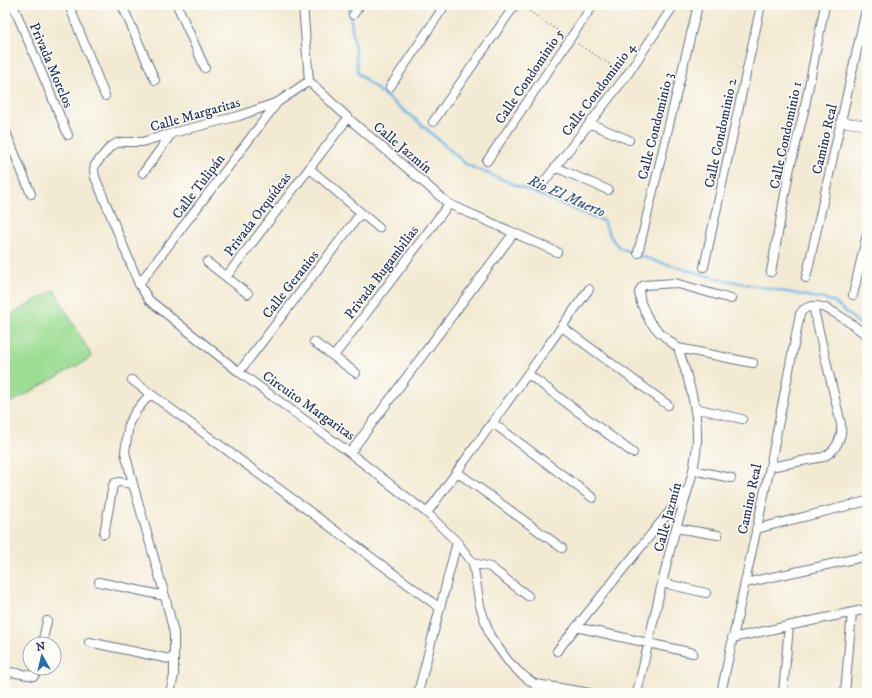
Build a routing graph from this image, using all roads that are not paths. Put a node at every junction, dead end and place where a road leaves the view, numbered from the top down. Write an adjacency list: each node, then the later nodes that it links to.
1 (13, 5): 31 (street, Privada Morelos)
2 (69, 5): 22 (street)
3 (122, 5): 19 (street)
4 (177, 5): 18 (street)
5 (303, 5): 20 (street)
6 (360, 5): 15 (street)
7 (445, 5): 21 (street)
8 (515, 5): 25 (street)
9 (593, 5): 33 (street, Calle Condominio 5)
10 (674, 5): 27 (street, Calle Condominio 4)
11 (698, 5): 47 (street, Calle Condominio 3)
12 (761, 5): 49 (street, Calle Condominio 2)
13 (825, 5): 50 (street, Calle Condominio 1)
14 (867, 5): 16 (street, Camino Real)
15 (353, 15)
16 (858, 45): 17 (street); 26 (street, Camino Real)
17 (867, 47)
18 (205, 68)
19 (155, 80)
20 (309, 81): 23 (street, Calle Margaritas); 24 (street, Calle Jazmín)
21 (390, 87)
22 (105, 96)
23 (278, 102): 30 (street, Calle Margaritas); 53 (street, Calle Tulipán)
24 (348, 118): 34 (street, Privada Orquídeas); 41 (street, Calle Jazmín)
25 (433, 122)
26 (841, 122): 28 (street); 52 (street, Camino Real)
27 (589, 123): 32 (street); 35 (street, Calle Condominio 4)
28 (867, 124)
29 (5, 130): 40 (street)
30 (172, 133): 36 (street, Calle Margaritas); 37 (street)
31 (68, 135)
32 (629, 140)
33 (487, 161)
34 (309, 168): 42 (street); 51 (street, Privada Orquídeas)
35 (555, 168): 38 (street, Calle Condominio 4); 39 (street)
36 (94, 170): 53 (street, Circuito Margaritas)
37 (143, 173)
38 (540, 187)
39 (608, 190)
40 (31, 194)
41 (449, 204): 44 (street, Calle Jazmín); 63 (street, Privada Bugambilias)
42 (361, 213): 43 (street); 65 (street, Calle Geranios)
43 (379, 228)
44 (514, 234): 46 (street, Calle Jazmín); 74 (street, Circuito Margaritas)
45 (867, 234): 56 (street)
46 (557, 252)
47 (638, 253)
48 (207, 262): 51 (street, Privada Orquídeas)
49 (704, 267)
50 (771, 272)
51 (226, 277): 55 (street, Privada Orquídeas)
52 (806, 278)
53 (139, 284): 65 (street, Circuito Margaritas)
54 (589, 289): 59 (street)
55 (248, 294)
56 (853, 295)
57 (731, 299): 62 (street)
58 (813, 306): 60 (street); 76 (street, Camino Real); 76 (street)
59 (562, 327): 67 (street); 70 (street)
60 (867, 336)
61 (314, 342): 63 (street)
62 (678, 348): 64 (street); 71 (street, Calle Jazmín)
63 (334, 356): 66 (street)
64 (753, 363)
65 (239, 372): 74 (street, Circuito Margaritas)
66 (356, 374)
67 (528, 374): 73 (street); 75 (street)
68 (132, 380): 69 (street)
69 (150, 394): 80 (street); 99 (street)
70 (668, 405)
71 (695, 408): 72 (street); 77 (street, Calle Jazmín)
72 (742, 419)
73 (493, 423): 78 (street); 82 (street)
74 (350, 453): 84 (street)
75 (633, 453)
76 (770, 467): 86 (street, Camino Real)
77 (693, 470): 79 (street); 81 (street, Calle Jazmín)
78 (457, 472): 84 (street); 90 (street)
79 (731, 478)
80 (132, 484): 87 (street); 97 (street)
81 (689, 487): 85 (street, Calle Jazmín); 104 (street)
82 (593, 498)
83 (867, 501): 86 (street)
84 (428, 513): 89 (street)
85 (676, 528): 88 (street); 94 (street, Calle Jazmín)
86 (756, 529): 95 (street, Camino Real)
87 (104, 534)
88 (718, 535)
89 (457, 542): 92 (street); 99 (street)
90 (562, 548)
91 (867, 556): 95 (street)
92 (473, 563): 98 (street); 114 (street)
93 (99, 582): 97 (street)
94 (663, 583): 96 (street); 108 (street, Calle Jazmín)
95 (745, 583): 106 (street, Camino Real)
96 (706, 593)
97 (165, 596): 111 (street)
98 (528, 596)
99 (440, 608): 116 (street)
100 (867, 609): 101 (street)
101 (852, 612): 103 (street); 122 (street)
102 (47, 621): 105 (street)
103 (789, 626): 106 (street); 121 (street)
104 (576, 627): 108 (street); 109 (street)
105 (44, 636)
106 (732, 638): 120 (street, Camino Real)
107 (89, 642): 111 (street)
108 (649, 643): 110 (street); 119 (street, Calle Jazmín)
109 (557, 651)
110 (693, 653)
111 (174, 660): 115 (street)
112 (22, 674): 113 (street)
113 (5, 675)
114 (533, 683): 117 (street); 118 (street)
115 (170, 693)
116 (418, 693)
117 (546, 693)
118 (590, 693)
119 (637, 693)
120 (720, 693)
121 (783, 693)
122 (845, 693)

